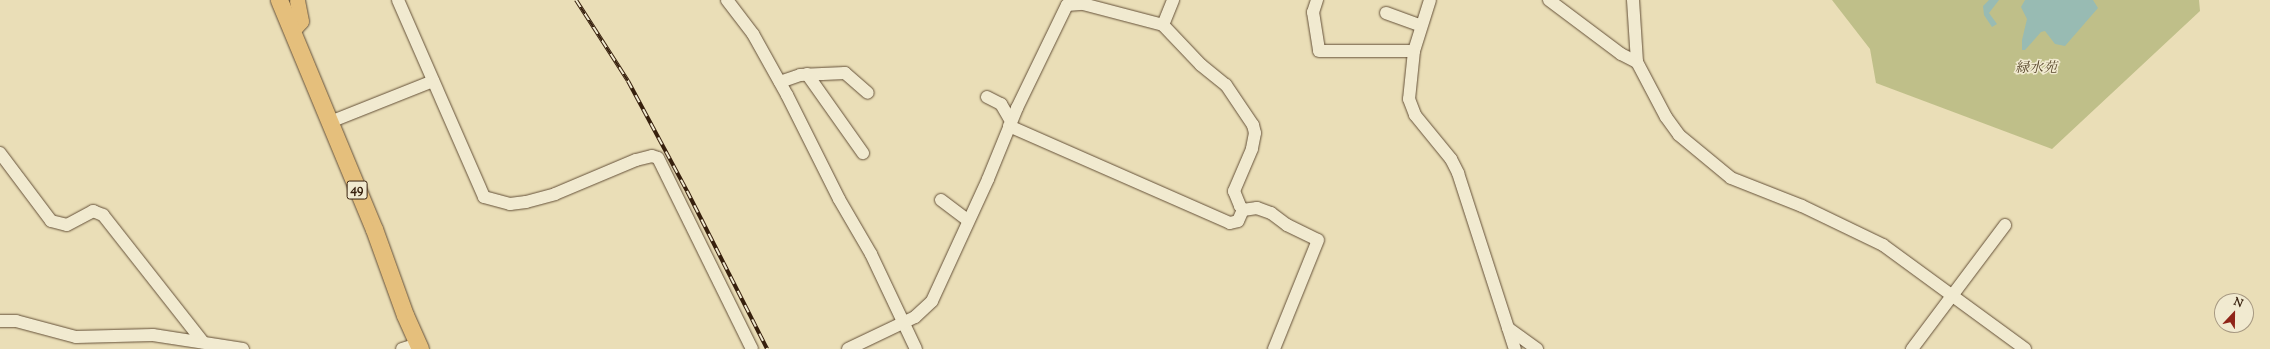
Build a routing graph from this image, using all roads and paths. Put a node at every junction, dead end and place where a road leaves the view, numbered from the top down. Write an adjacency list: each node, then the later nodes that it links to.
1 (279, 0): 13 (highway, 49)
2 (297, 0): 13 (main road)
3 (398, 0): 17 (street)
4 (727, 0): 18 (street)
5 (1173, 0): 11 (street)
6 (1317, 0): 14 (street)
7 (1430, 0): 12 (street)
8 (1549, 0): 15 (street)
9 (1633, 0): 15 (street)
10 (1386, 13): 12 (street)
11 (1163, 25): 22 (street); 26 (street)
12 (1421, 26): 14 (street)
13 (292, 31): 21 (highway, 49)
14 (1414, 51): 32 (street)
15 (1637, 62): 29 (street)
16 (806, 74): 18 (street); 19 (street); 24 (street)
17 (433, 81): 21 (street); 37 (street)
18 (780, 82): 31 (street)
19 (868, 93)
20 (987, 97): 22 (street)
21 (330, 122): 34 (highway, 49)
22 (1010, 124): 26 (street); 27 (street)
23 (0, 153): 33 (street)
24 (863, 153)
25 (941, 200): 27 (street)
26 (1243, 210): 40 (street)
27 (968, 220): 31 (street)
28 (2005, 225): 29 (street)
29 (1952, 296): 43 (street); 44 (street)
30 (0, 320): 33 (street)
31 (903, 323): 38 (street); 39 (street)
32 (1508, 328): 41 (street); 42 (street)
33 (203, 342): 35 (street)
34 (419, 347): 36 (street)
35 (243, 349)
36 (402, 349)
37 (752, 349)
38 (848, 349)
39 (916, 349)
40 (1274, 349)
41 (1515, 349)
42 (1537, 349)
43 (1912, 349)
44 (2025, 349)

